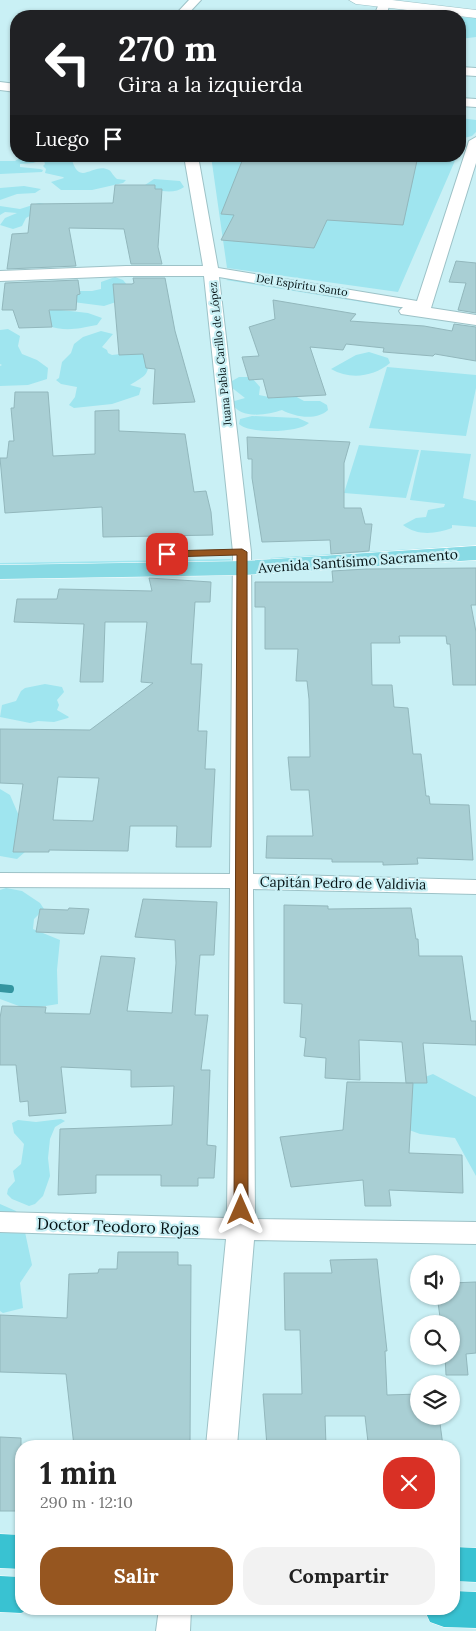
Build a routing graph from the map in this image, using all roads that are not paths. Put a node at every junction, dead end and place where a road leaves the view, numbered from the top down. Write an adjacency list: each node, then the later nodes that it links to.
1 (195, 0): 3 (street)
2 (356, 0): 4 (street)
3 (186, 10)
4 (382, 10)
5 (476, 141): 9 (street)
6 (192, 162): 8 (street, Juana Pabla Carillo de López)
7 (0, 276): 8 (street, Del Espíritu Santo)
8 (212, 277): 9 (street, Del Espíritu Santo); 14 (street, Juana Pabla Carillo de López)
9 (422, 311): 10 (street, Del Espíritu Santo)
10 (476, 320)
11 (476, 540): 14 (main road, Avenida Santísimo Sacramento)
12 (476, 553): 14 (main road, Avenida Santísimo Sacramento)
13 (0, 558): 14 (main road, Avenida Santísimo Sacramento)
14 (242, 560): 15 (main road, Avenida Santísimo Sacramento); 17 (street, Juana Pabla Carillo de López)
15 (0, 572)
16 (0, 880): 17 (street, Capitán Pedro de Valdivia)
17 (241, 881): 18 (street, Capitán Pedro de Valdivia); 20 (street, Juana Pabla Carillo de López)
18 (476, 887)
19 (0, 1222): 20 (street, Doctor Teodoro Rojas)
20 (241, 1229): 21 (street, Doctor Teodoro Rojas); 22 (street, Juana Pabla Carillo de López)
21 (476, 1233)
22 (222, 1440)
23 (0, 1552): 24 (highway)
24 (15, 1552)
25 (460, 1564): 26 (highway)
26 (476, 1565)
27 (0, 1594): 28 (highway)
28 (15, 1595)
29 (460, 1610): 30 (highway)
30 (476, 1610)
31 (174, 1615): 32 (street)
32 (173, 1631)

